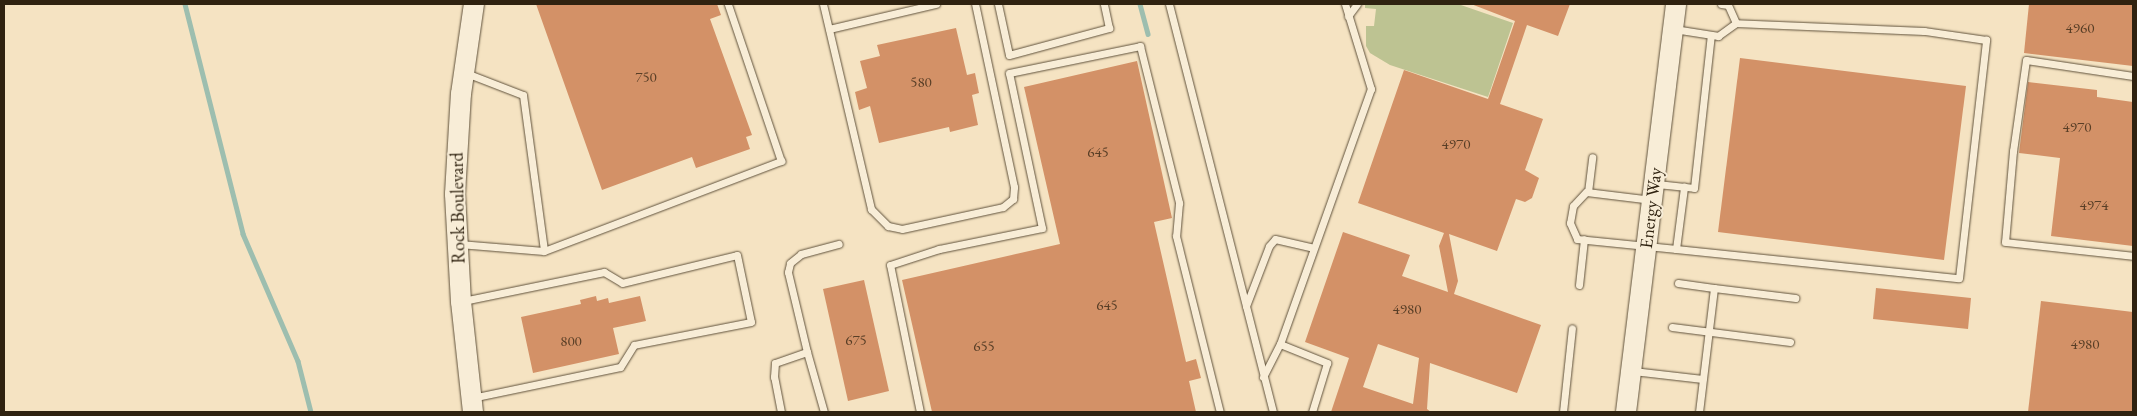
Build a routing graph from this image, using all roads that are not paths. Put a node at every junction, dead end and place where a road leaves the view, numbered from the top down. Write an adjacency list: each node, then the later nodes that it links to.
1 (474, 4): 18 (street, Rock Boulevard)
2 (728, 4): 30 (lane)
3 (823, 4): 15 (lane)
4 (936, 4): 15 (lane)
5 (975, 4): 15 (lane)
6 (998, 4): 7 (lane)
7 (1104, 4)
8 (1169, 4): 37 (lane)
9 (1345, 4): 13 (lane)
10 (1356, 4): 13 (lane)
11 (1676, 4): 16 (street, Energy Way)
12 (1726, 4): 14 (lane)
13 (1348, 16): 28 (lane)
14 (1736, 23): 17 (lane); 29 (lane)
15 (829, 29)
16 (1673, 29): 17 (lane); 23 (street, Energy Way)
17 (1711, 35): 21 (lane)
18 (464, 72): 25 (street, Rock Boulevard); 30 (lane)
19 (2133, 76): 31 (lane)
20 (1592, 156): 22 (lane)
21 (1684, 187): 23 (lane); 29 (lane)
22 (1588, 192): 23 (lane); 24 (lane)
23 (1653, 192): 27 (street, Energy Way)
24 (1584, 239): 27 (lane); 33 (lane)
25 (456, 243): 30 (lane); 36 (street, Rock Boulevard)
26 (839, 244): 43 (lane)
27 (1647, 245): 29 (lane); 44 (street, Energy Way)
28 (1313, 248): 37 (lane); 42 (lane)
29 (1676, 248)
30 (544, 252)
31 (2133, 256)
32 (1678, 283): 34 (lane)
33 (1579, 286)
34 (1714, 288): 35 (lane); 40 (lane)
35 (1795, 298)
36 (460, 302): 47 (street, Rock Boulevard); 47 (lane)
37 (1246, 306): 45 (lane)
38 (1672, 327): 40 (lane)
39 (1572, 328): 54 (lane)
40 (1709, 330): 41 (lane); 46 (lane)
41 (1790, 342)
42 (1280, 344): 45 (lane); 53 (lane)
43 (807, 352): 48 (lane); 49 (lane)
44 (1631, 371): 46 (lane); 55 (street, Energy Way)
45 (1264, 377): 52 (lane)
46 (1703, 379): 56 (lane)
47 (472, 405)
48 (781, 412)
49 (824, 412)
50 (920, 412): 51 (lane)
51 (1220, 412)
52 (1273, 412)
53 (1312, 412)
54 (1563, 412)
55 (1626, 412)
56 (1699, 412)

